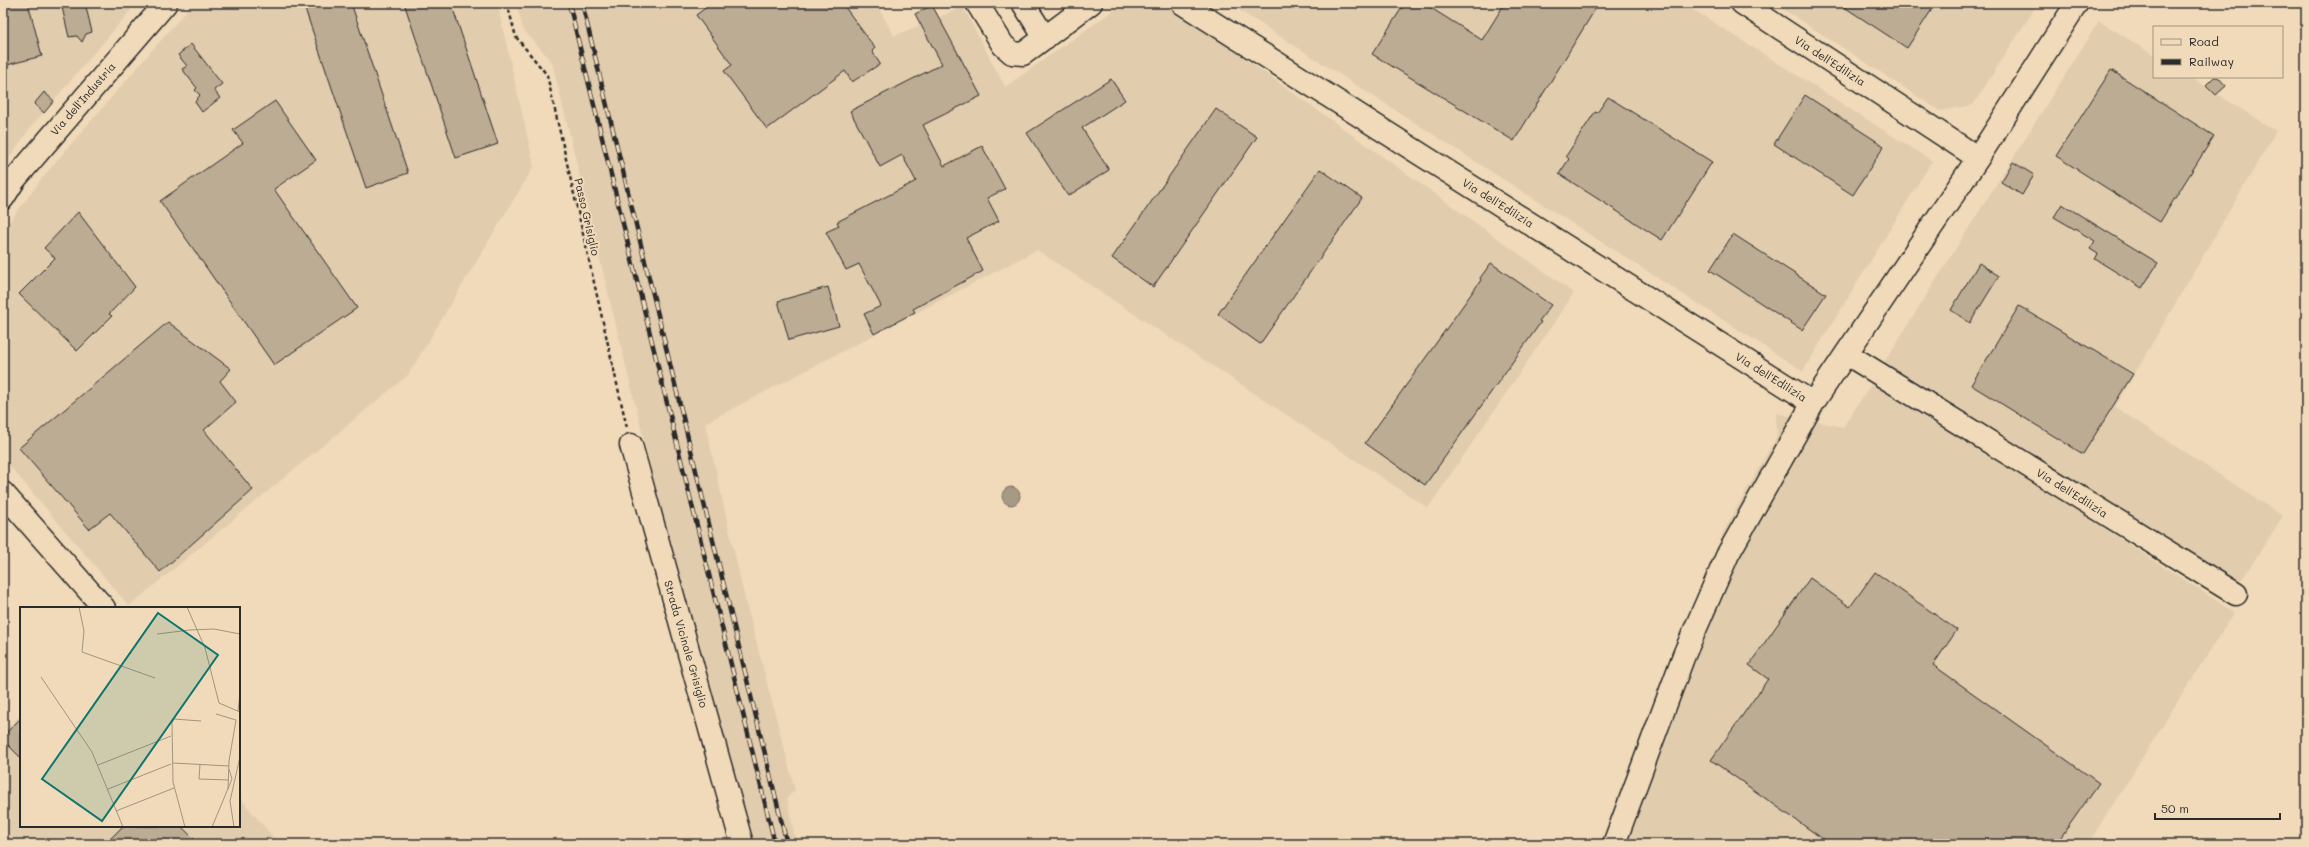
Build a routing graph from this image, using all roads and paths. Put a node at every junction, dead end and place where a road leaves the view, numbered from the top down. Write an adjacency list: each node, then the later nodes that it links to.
1 (166, 3): 11 (street, Via dell'Industria)
2 (508, 3): 14 (path, Passo Grisiglio)
3 (977, 3): 9 (street)
4 (1023, 3): 9 (street)
5 (1182, 3): 13 (street, Via dell'Edilizia)
6 (1742, 3): 10 (street, Via dell'Edilizia)
7 (2076, 3): 10 (street)
8 (1080, 6): 9 (street)
9 (1045, 38)
10 (1978, 158): 12 (street)
11 (3, 198)
12 (1846, 354): 13 (street); 16 (street, Via dell'Edilizia)
13 (1813, 403): 19 (street)
14 (631, 445): 18 (street, Strada Vicinale Grisiglio)
15 (3, 493): 17 (street)
16 (2236, 594)
17 (103, 607)
18 (742, 844)
19 (1614, 844)

